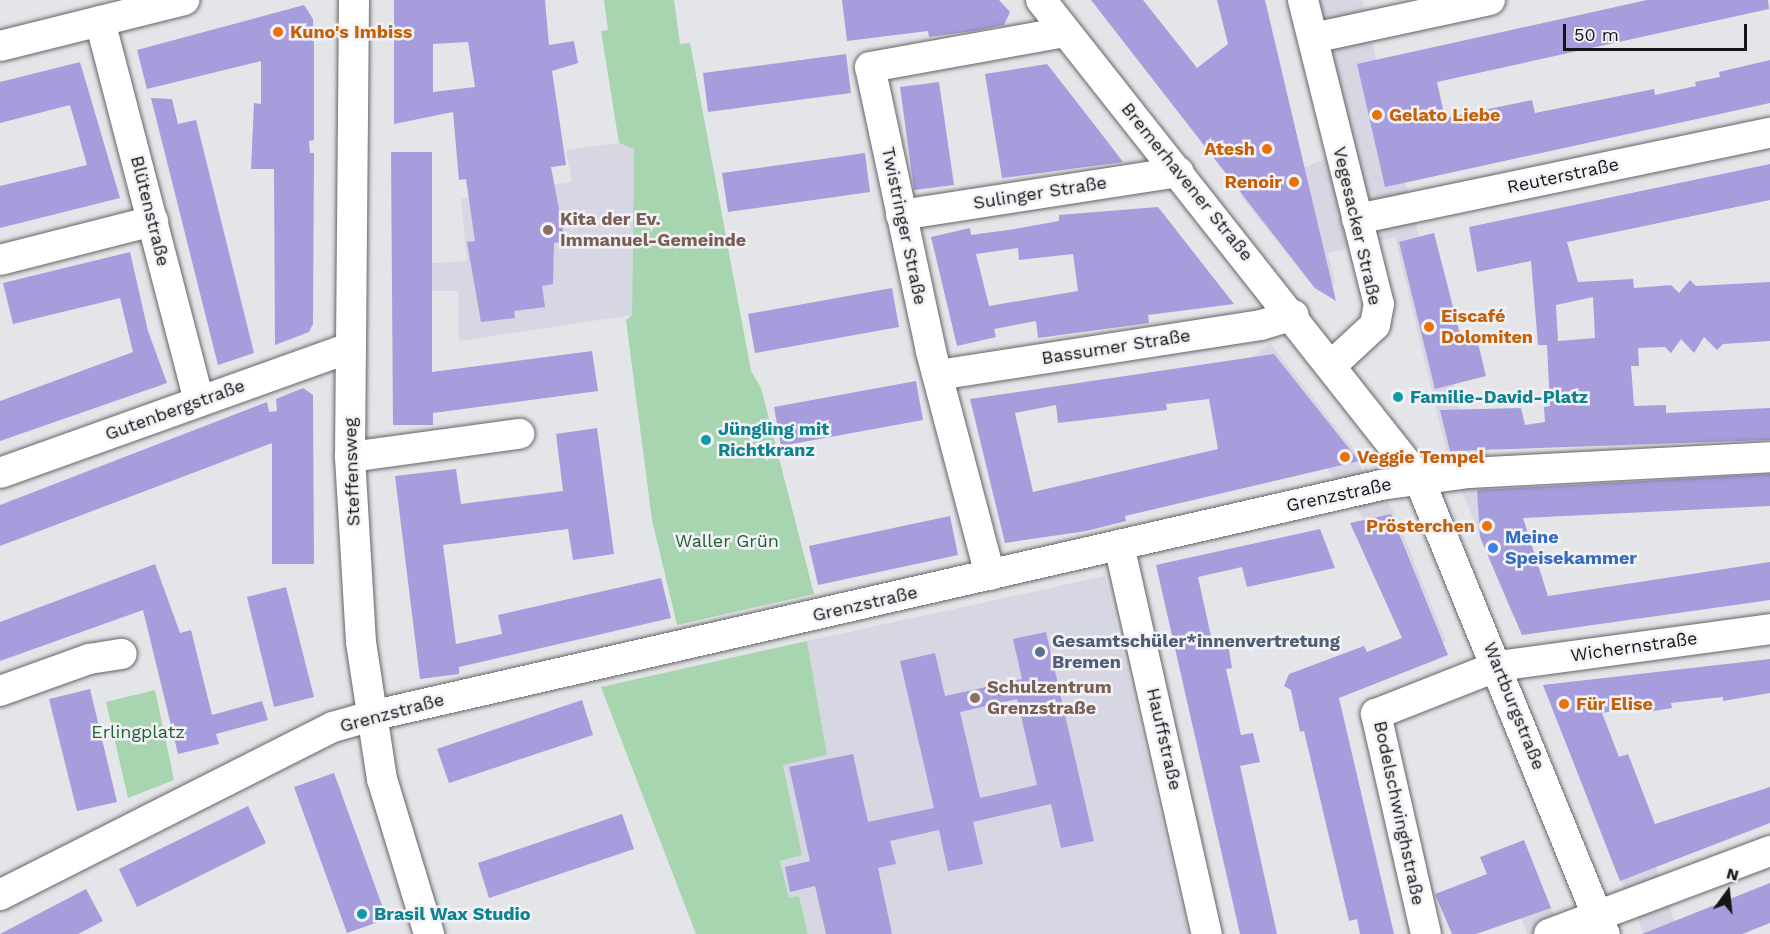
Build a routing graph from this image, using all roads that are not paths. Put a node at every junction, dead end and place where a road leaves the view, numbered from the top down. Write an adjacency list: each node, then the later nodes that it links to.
1 (184, 0): 6 (street)
2 (354, 0): 17 (street, Steffensweg)
3 (1041, 0): 7 (street, Bremerhavener Straße)
4 (1303, 0): 8 (street, Vegesacker Straße)
5 (1490, 0): 8 (street)
6 (100, 21): 9 (street); 14 (street, Blütenstraße)
7 (1064, 32): 11 (street, Bremerhavener Straße); 12 (street, Twistringer Straße)
8 (1313, 38): 13 (street, Vegesacker Straße)
9 (0, 46)
10 (1770, 133): 13 (street, Reuterstraße)
11 (1179, 172): 12 (street, Sulinger Straße); 16 (street, Bremerhavener Straße)
12 (901, 215): 19 (street, Twistringer Straße)
13 (1357, 219): 18 (street, Vegesacker Straße)
14 (153, 221): 15 (street); 20 (street, Blütenstraße)
15 (0, 260)
16 (1293, 315): 18 (street, Bremerhavener Straße); 19 (street, Bassumer Straße)
17 (350, 348): 20 (street, Gutenbergstraße); 22 (street, Steffensweg)
18 (1332, 365): 25 (street)
19 (938, 375): 27 (street, Twistringer Straße)
20 (199, 401): 24 (street, Gutenbergstraße)
21 (519, 434): 22 (street)
22 (350, 457): 32 (street, Steffensweg)
23 (1770, 457): 25 (street, Grenzstraße)
24 (0, 473)
25 (1419, 479): 26 (street, Grenzstraße); 30 (street, Wartburgstraße)
26 (1119, 544): 27 (street, Grenzstraße); 37 (street, Hauffstraße)
27 (990, 575): 32 (street, Grenzstraße)
28 (1770, 629): 30 (street, Wichernstraße)
29 (122, 654): 31 (street)
30 (1498, 666): 35 (street, Wartburgstraße); 38 (street, Bodelschwinghstraße)
31 (0, 691)
32 (371, 716): 34 (street, Grenzstraße); 36 (street, Steffensweg)
33 (1770, 851): 35 (street)
34 (0, 895)
35 (1601, 925): 39 (street)
36 (422, 931)
37 (1208, 934)
38 (1426, 934)
39 (1549, 934)

